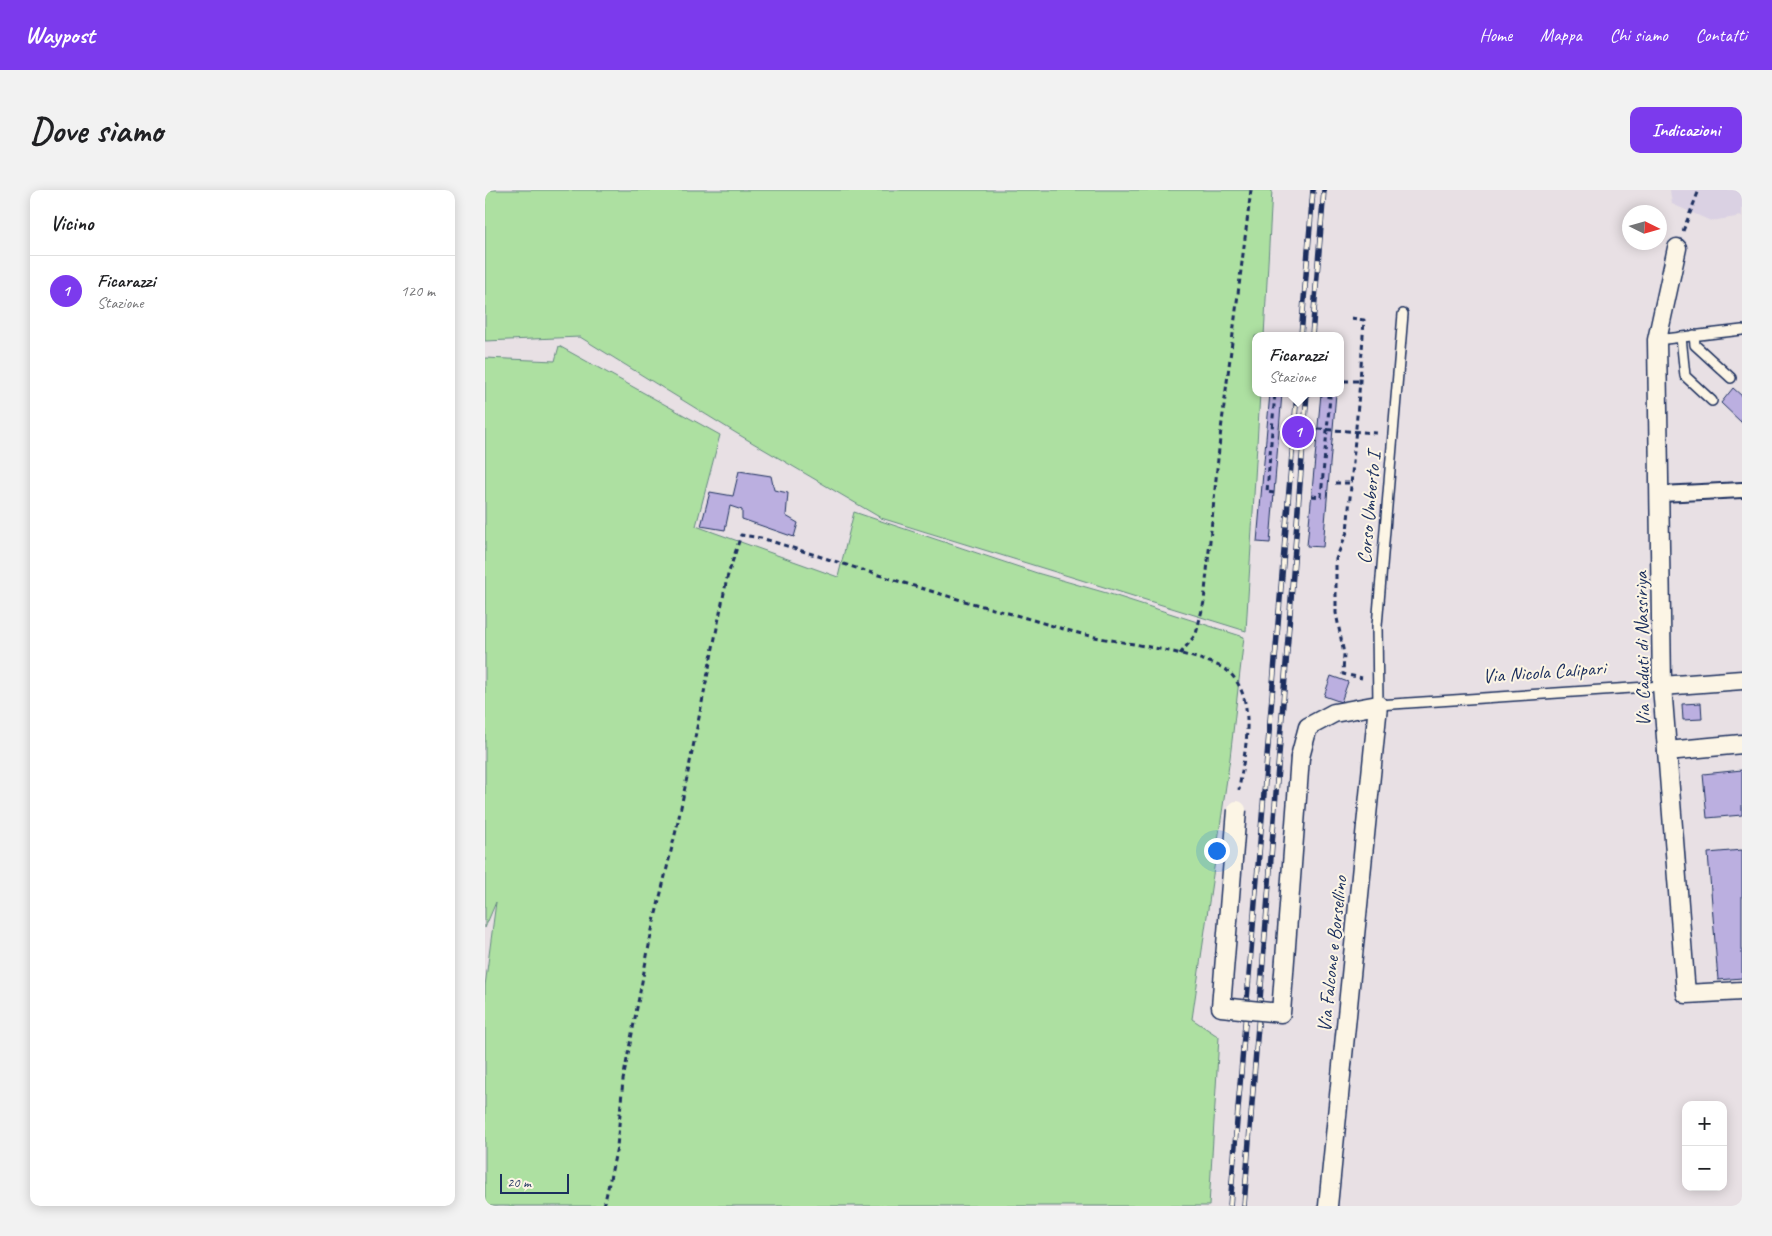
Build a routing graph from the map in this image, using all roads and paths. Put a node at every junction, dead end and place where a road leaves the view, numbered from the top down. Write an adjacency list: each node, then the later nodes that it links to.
1 (1251, 190): 26 (path)
2 (1699, 190): 3 (path)
3 (1677, 248): 9 (street, Via Caduti di Nassiriya)
4 (1403, 314): 19 (lane, Corso Umberto I)
5 (1351, 318): 12 (path)
6 (1742, 330): 7 (lane)
7 (1694, 335): 8 (lane); 10 (lane)
8 (1681, 337): 9 (lane); 15 (lane)
9 (1657, 340): 24 (street, Via Caduti di Nassiriya)
10 (1731, 378)
11 (1345, 381): 12 (path)
12 (1361, 381): 18 (path)
13 (1275, 397): 23 (path)
14 (1330, 397): 17 (path)
15 (1712, 401)
16 (1318, 430): 17 (path)
17 (1327, 430): 18 (path); 25 (path)
18 (1356, 432): 19 (path); 21 (path)
19 (1393, 434): 28 (lane, Corso Umberto I)
20 (1335, 483): 21 (path)
21 (1351, 483): 28 (path)
22 (1742, 490): 24 (street)
23 (1273, 493)
24 (1661, 494): 29 (street, Via Caduti di Nassiriya)
25 (1312, 496)
26 (1180, 654): 33 (path); 35 (path)
27 (1742, 680): 29 (street, Via Nicola Calipari)
28 (1378, 682): 30 (lane, Corso Umberto I)
29 (1662, 686): 30 (lane, Via Nicola Calipari); 32 (street, Via Caduti di Nassiriya)
30 (1378, 705): 33 (street, bridge); 36 (street, Via Falcone e Borsellino)
31 (1742, 744): 32 (street)
32 (1667, 751): 34 (street, Via Caduti di Nassiriya)
33 (1237, 810)
34 (1742, 991)
35 (604, 1206)
36 (1328, 1206)

